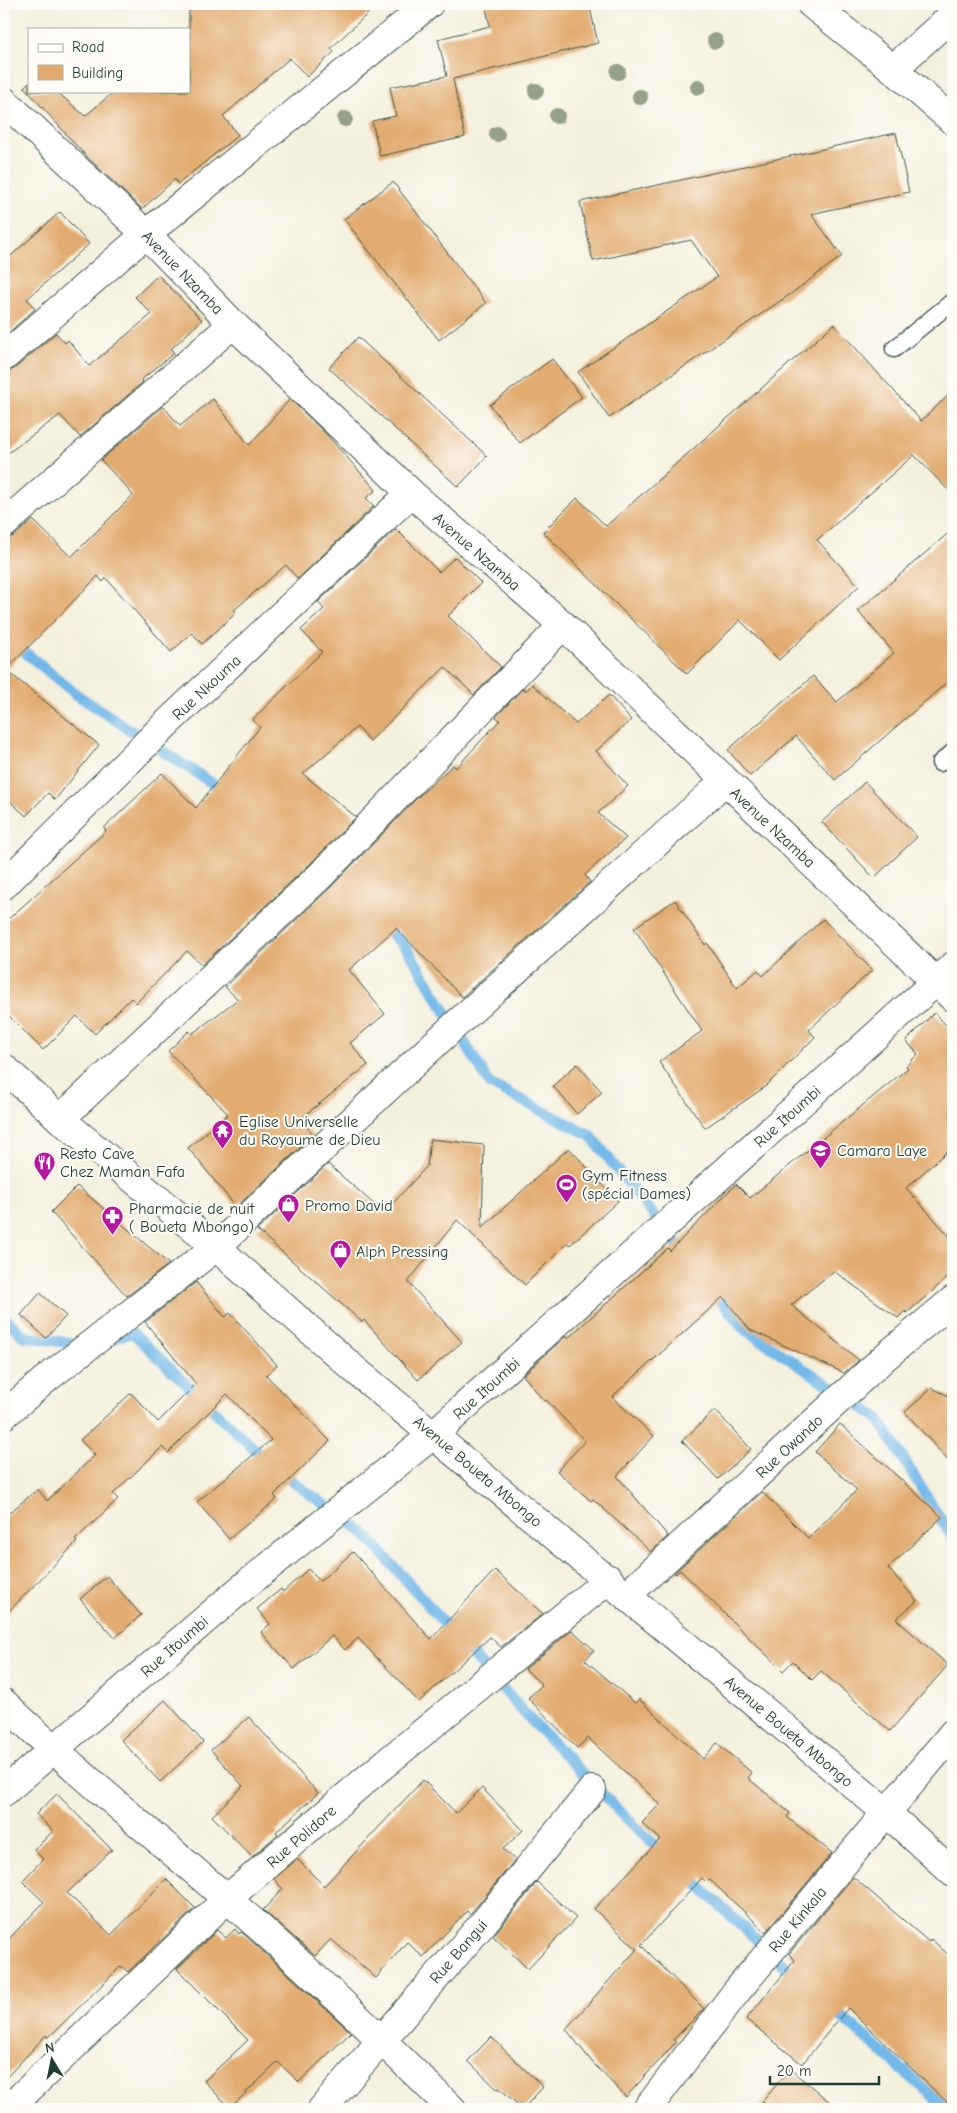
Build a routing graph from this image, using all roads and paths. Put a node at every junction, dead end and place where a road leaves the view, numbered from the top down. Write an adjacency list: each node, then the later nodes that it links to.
1 (429, 4): 7 (street)
2 (811, 4): 4 (street)
3 (953, 15): 4 (street)
4 (893, 69): 6 (street)
5 (4, 101): 7 (street, Avenue Nzamba)
6 (953, 121)
7 (146, 234): 9 (street, Avenue Nzamba); 11 (street)
8 (953, 301): 10 (lane)
9 (233, 324): 12 (street, Avenue Nzamba); 13 (street)
10 (894, 349)
11 (4, 357)
12 (411, 493): 14 (street, Avenue Nzamba); 18 (street, Rue Nkouma)
13 (4, 524)
14 (563, 625): 17 (street, Avenue Nzamba); 21 (street)
15 (953, 752): 16 (lane)
16 (940, 763)
17 (725, 781): 19 (street, Avenue Nzamba); 22 (street)
18 (4, 885)
19 (948, 981): 25 (street, Rue Itoumbi)
20 (4, 1068): 21 (street, Avenue Boueta Mbongo)
21 (60, 1118): 22 (street, Avenue Boueta Mbongo)
22 (216, 1247): 24 (street); 25 (street, Avenue Boueta Mbongo)
23 (953, 1300): 26 (street, Rue Owando)
24 (4, 1415)
25 (434, 1434): 26 (street, Avenue Boueta Mbongo); 29 (street, Rue Itoumbi)
26 (618, 1587): 32 (street, Avenue Boueta Mbongo); 34 (street, Rue Polidore)
27 (4, 1704): 29 (street)
28 (953, 1733): 32 (street, Rue Kinkala)
29 (53, 1751): 31 (street, Rue Itoumbi); 34 (street)
30 (592, 1790): 35 (street, Rue Bangui)
31 (4, 1792)
32 (886, 1812): 33 (street, Avenue Boueta Mbongo); 39 (street, Rue Kinkala)
33 (953, 1873)
34 (227, 1899): 35 (street); 36 (street, Rue Polidore)
35 (381, 2039): 37 (street, Rue Bangui); 38 (street)
36 (8, 2109)
37 (322, 2109)
38 (452, 2109)
39 (647, 2109)

